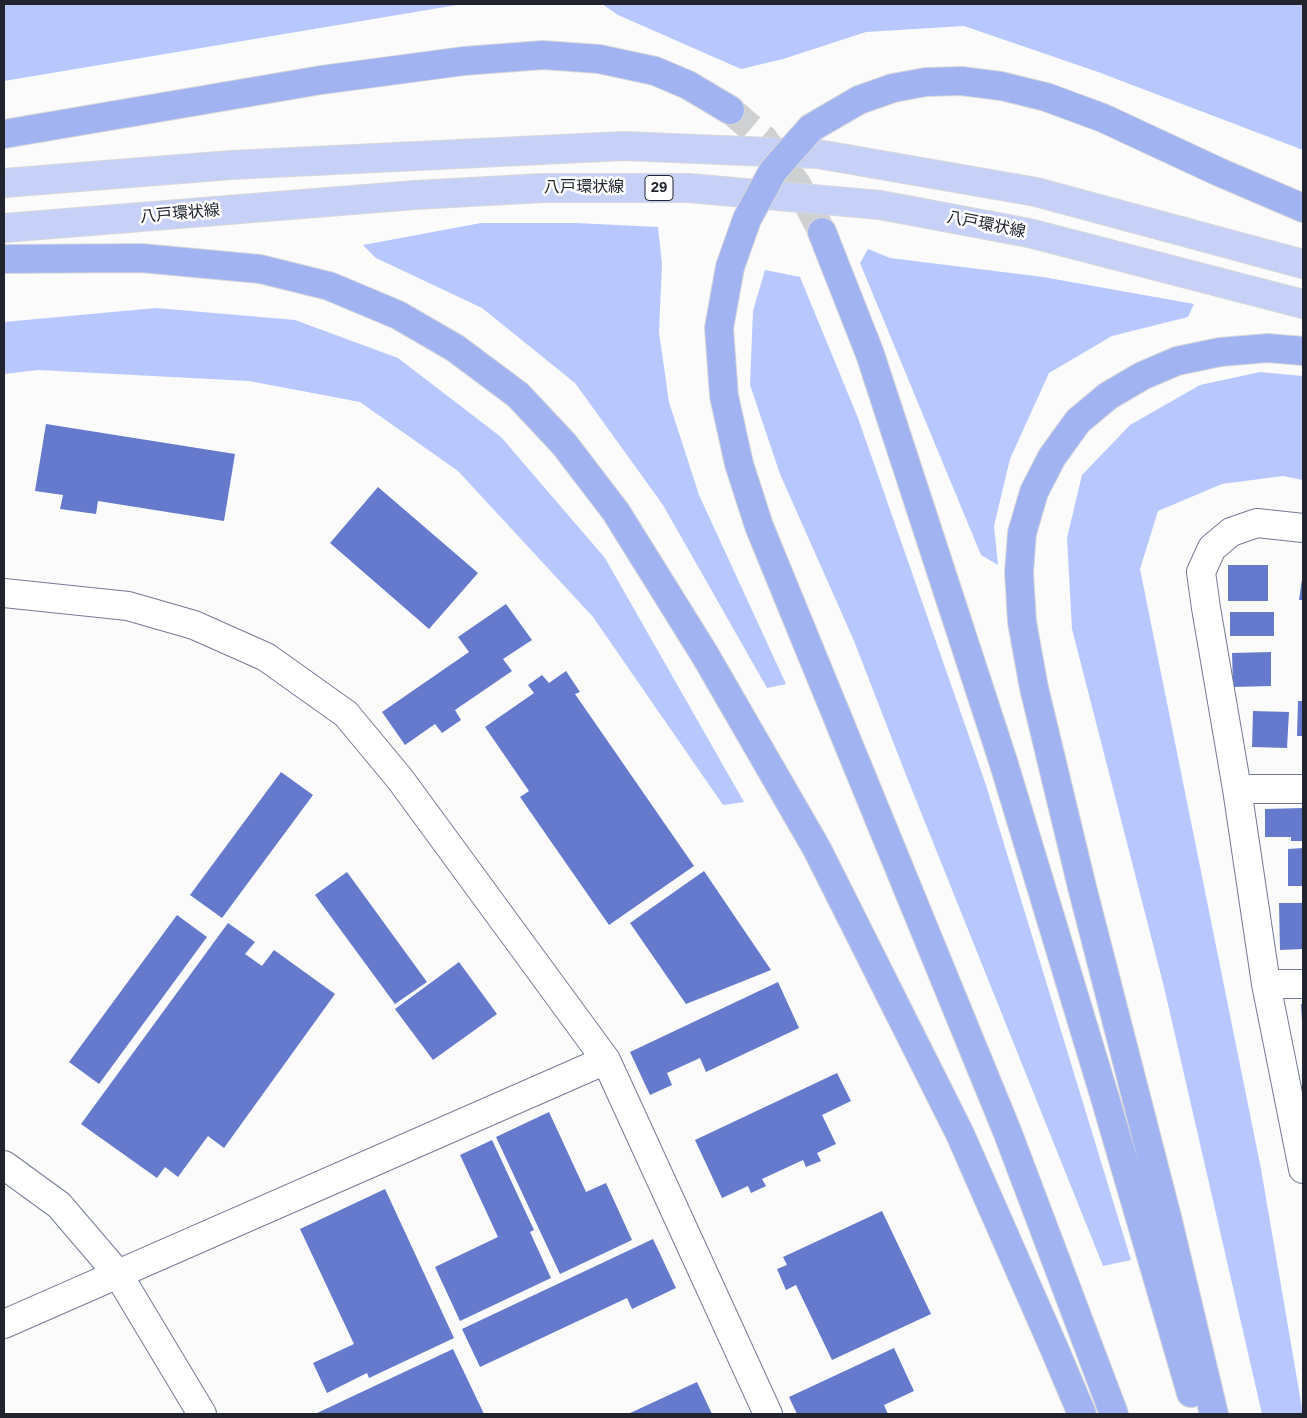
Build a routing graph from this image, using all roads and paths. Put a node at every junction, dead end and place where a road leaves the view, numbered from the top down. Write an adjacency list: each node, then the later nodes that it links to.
1 (730, 110): 2 (highway)
2 (4, 134)
3 (4, 183): 8 (main road)
4 (1303, 208): 25 (highway, bridge)
5 (4, 228): 9 (main road, 八戸環状線 / 29)
6 (822, 232): 26 (highway)
7 (4, 260): 24 (highway)
8 (1303, 264)
9 (1303, 304)
10 (1303, 351): 27 (highway)
11 (1303, 528): 13 (street)
12 (4, 593): 17 (street)
13 (1237, 789): 14 (street); 15 (street)
14 (1303, 789)
15 (1266, 984): 16 (street); 19 (street)
16 (1303, 984)
17 (606, 1060): 20 (street); 23 (street)
18 (4, 1165): 20 (street)
19 (1303, 1169)
20 (118, 1274): 21 (street); 22 (street)
21 (4, 1324)
22 (202, 1414)
23 (768, 1414)
24 (1082, 1414)
25 (1114, 1414)
26 (1197, 1414)
27 (1214, 1414)

